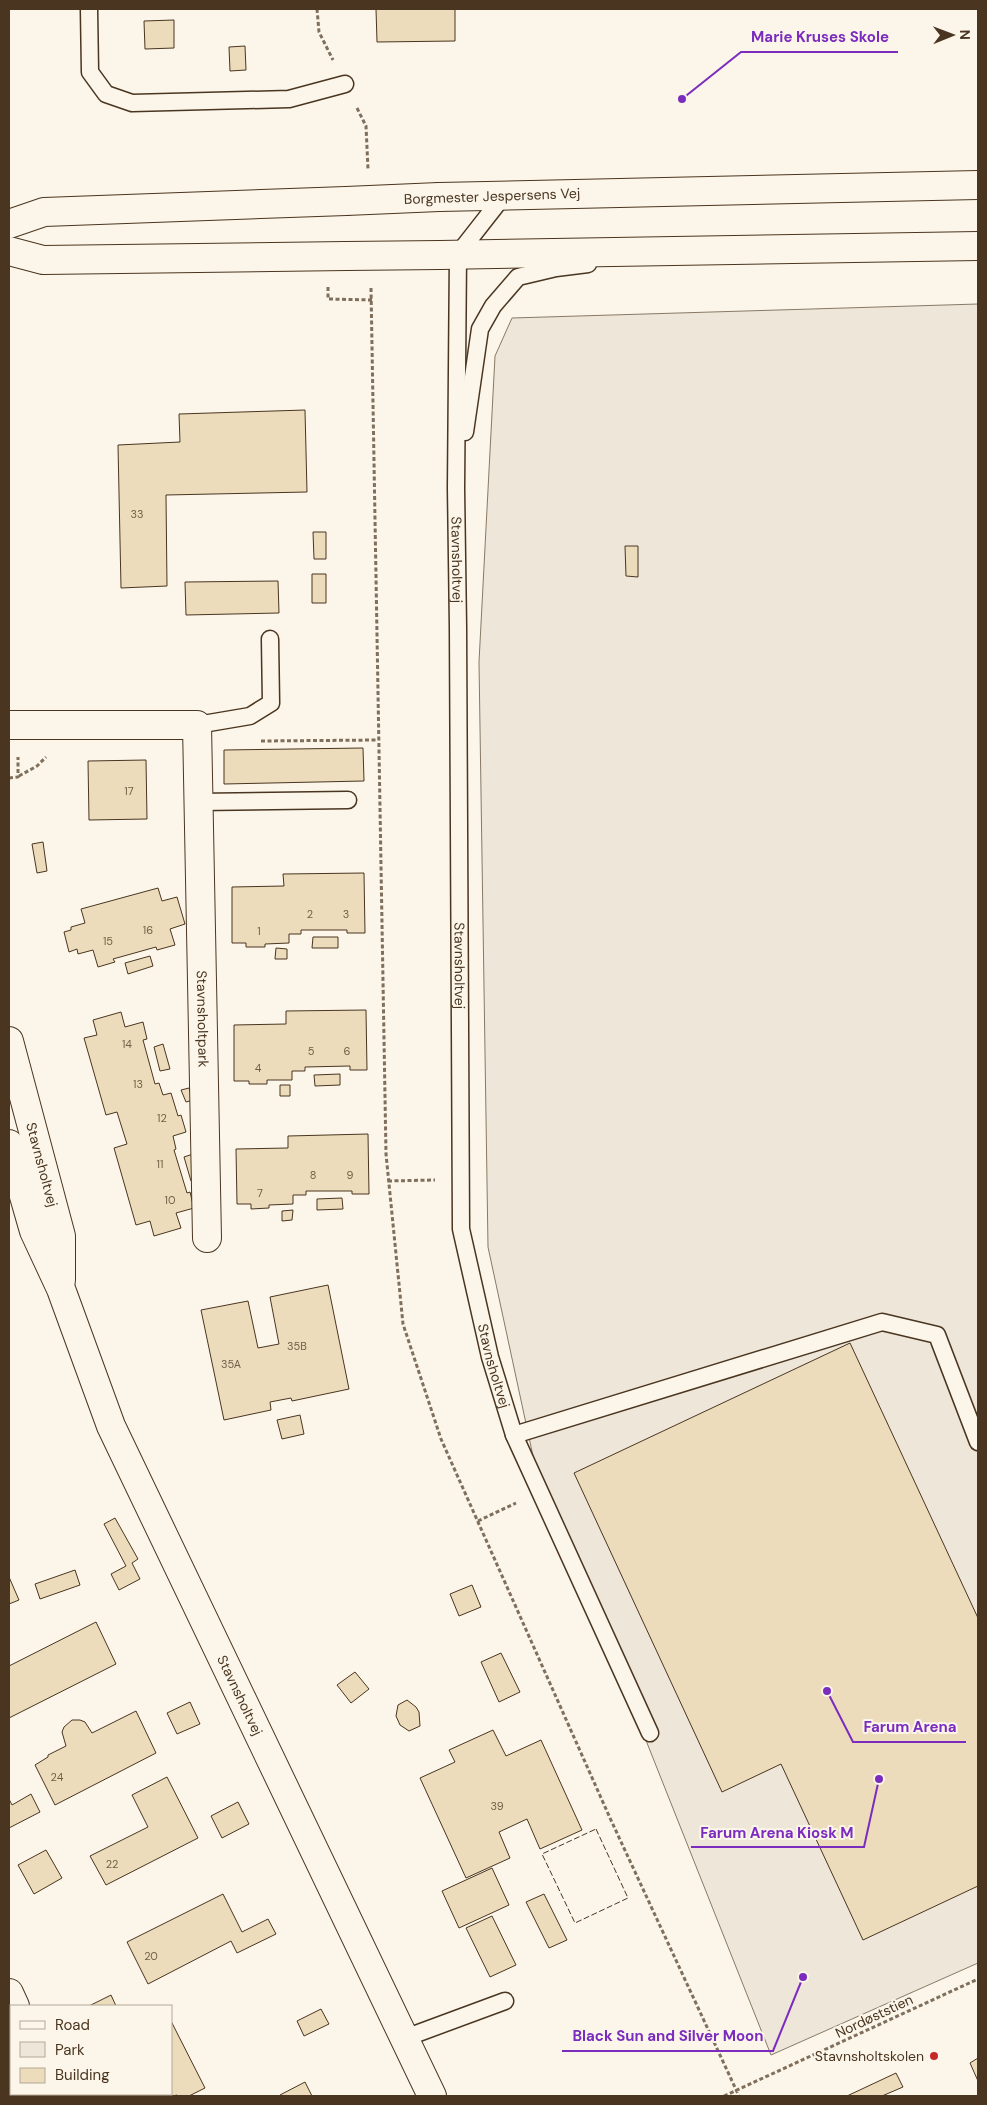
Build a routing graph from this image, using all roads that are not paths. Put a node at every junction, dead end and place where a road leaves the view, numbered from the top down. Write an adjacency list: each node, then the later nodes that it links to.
1 (89, 9): 2 (lane)
2 (345, 84)
3 (978, 185): 4 (street, Borgmester Jespersens Vej)
4 (505, 194): 5 (street, Borgmester Jespersens Vej, bridge); 9 (lane)
5 (9, 224)
6 (978, 246): 7 (street)
7 (706, 250): 9 (street); 10 (lane, Stavnsholtvej)
8 (9, 251): 9 (street, bridge)
9 (449, 254): 10 (lane, Stavnsholtvej)
10 (456, 488): 20 (lane, Stavnsholtvej)
11 (270, 639): 13 (lane)
12 (9, 725): 13 (street)
13 (197, 725): 15 (street, Stavnsholtpark)
14 (348, 800): 15 (lane)
15 (198, 802): 18 (street, Stavnsholtpark)
16 (9, 1041): 19 (street, Stavnsholtvej)
17 (9, 1144): 19 (street, Stavnsholtvej)
18 (207, 1238)
19 (60, 1289): 26 (street, Stavnsholtvej)
20 (514, 1435): 21 (lane); 22 (lane, Stavnsholtvej)
21 (978, 1442)
22 (650, 1733)
23 (9, 1993): 25 (street)
24 (505, 2001): 26 (lane)
25 (15, 2005)
26 (405, 2038): 27 (street, Stavnsholtvej)
27 (432, 2096)

